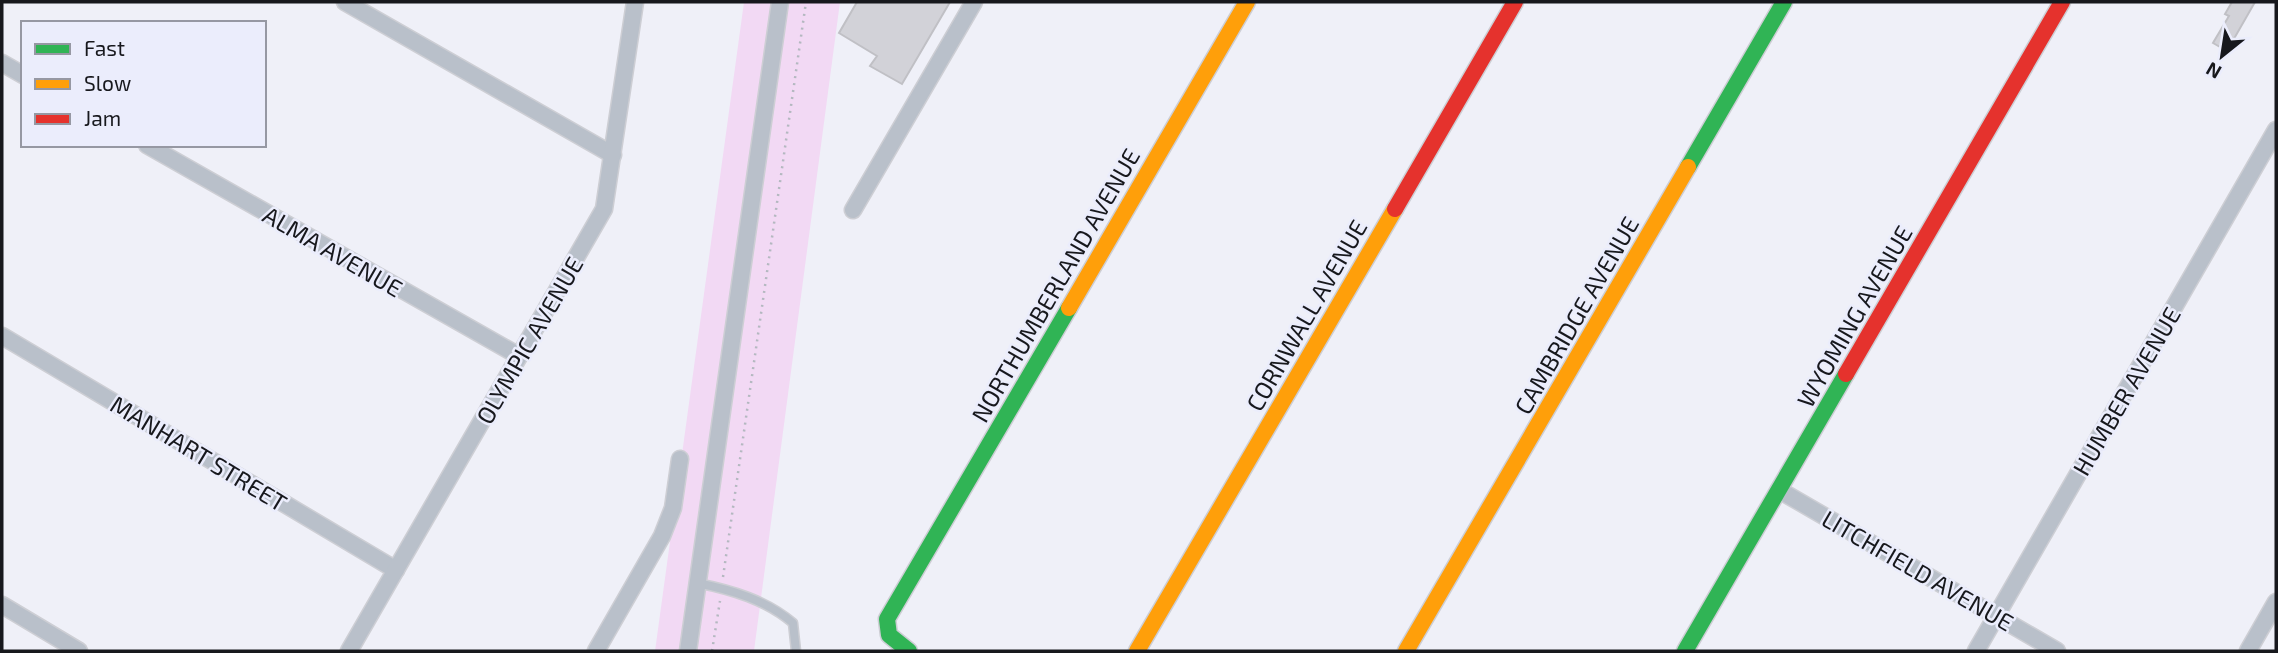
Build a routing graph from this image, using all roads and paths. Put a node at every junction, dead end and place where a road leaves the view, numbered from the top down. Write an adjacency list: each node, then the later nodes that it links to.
1 (345, 2): 14 (street)
2 (635, 2): 14 (street, OLYMPIC AVENUE)
3 (780, 2): 21 (street)
4 (806, 2): 22 (path)
5 (974, 2): 15 (street)
6 (1247, 2): 32 (street, NORTHUMBERLAND AVENUE)
7 (1515, 2): 33 (street, CORNWALL AVENUE)
8 (1784, 2): 34 (street, CAMBRIDGE AVENUE)
9 (2062, 2): 19 (street, WYOMING AVENUE)
10 (2, 63): 11 (street)
11 (21, 74)
12 (2276, 130): 25 (street, HUMBER AVENUE)
13 (151, 147): 17 (street, ALMA AVENUE)
14 (613, 155): 17 (street, OLYMPIC AVENUE)
15 (853, 210)
16 (2, 335): 20 (street, MANHART STREET)
17 (519, 356): 20 (street, OLYMPIC AVENUE)
18 (680, 459): 28 (street)
19 (1779, 490): 25 (street, LITCHFIELD AVENUE); 35 (street, WYOMING AVENUE)
20 (397, 569): 27 (street, OLYMPIC AVENUE)
21 (697, 583): 22 (lane); 29 (street)
22 (722, 588): 30 (path); 31 (lane)
23 (2276, 602): 38 (street)
24 (2, 605): 26 (street)
25 (1996, 616): 36 (street, HUMBER AVENUE); 37 (street, LITCHFIELD AVENUE)
26 (79, 651)
27 (349, 651)
28 (596, 651)
29 (688, 651)
30 (712, 651)
31 (796, 651)
32 (909, 651)
33 (1137, 651)
34 (1406, 651)
35 (1685, 651)
36 (1976, 651)
37 (2057, 651)
38 (2248, 651)

